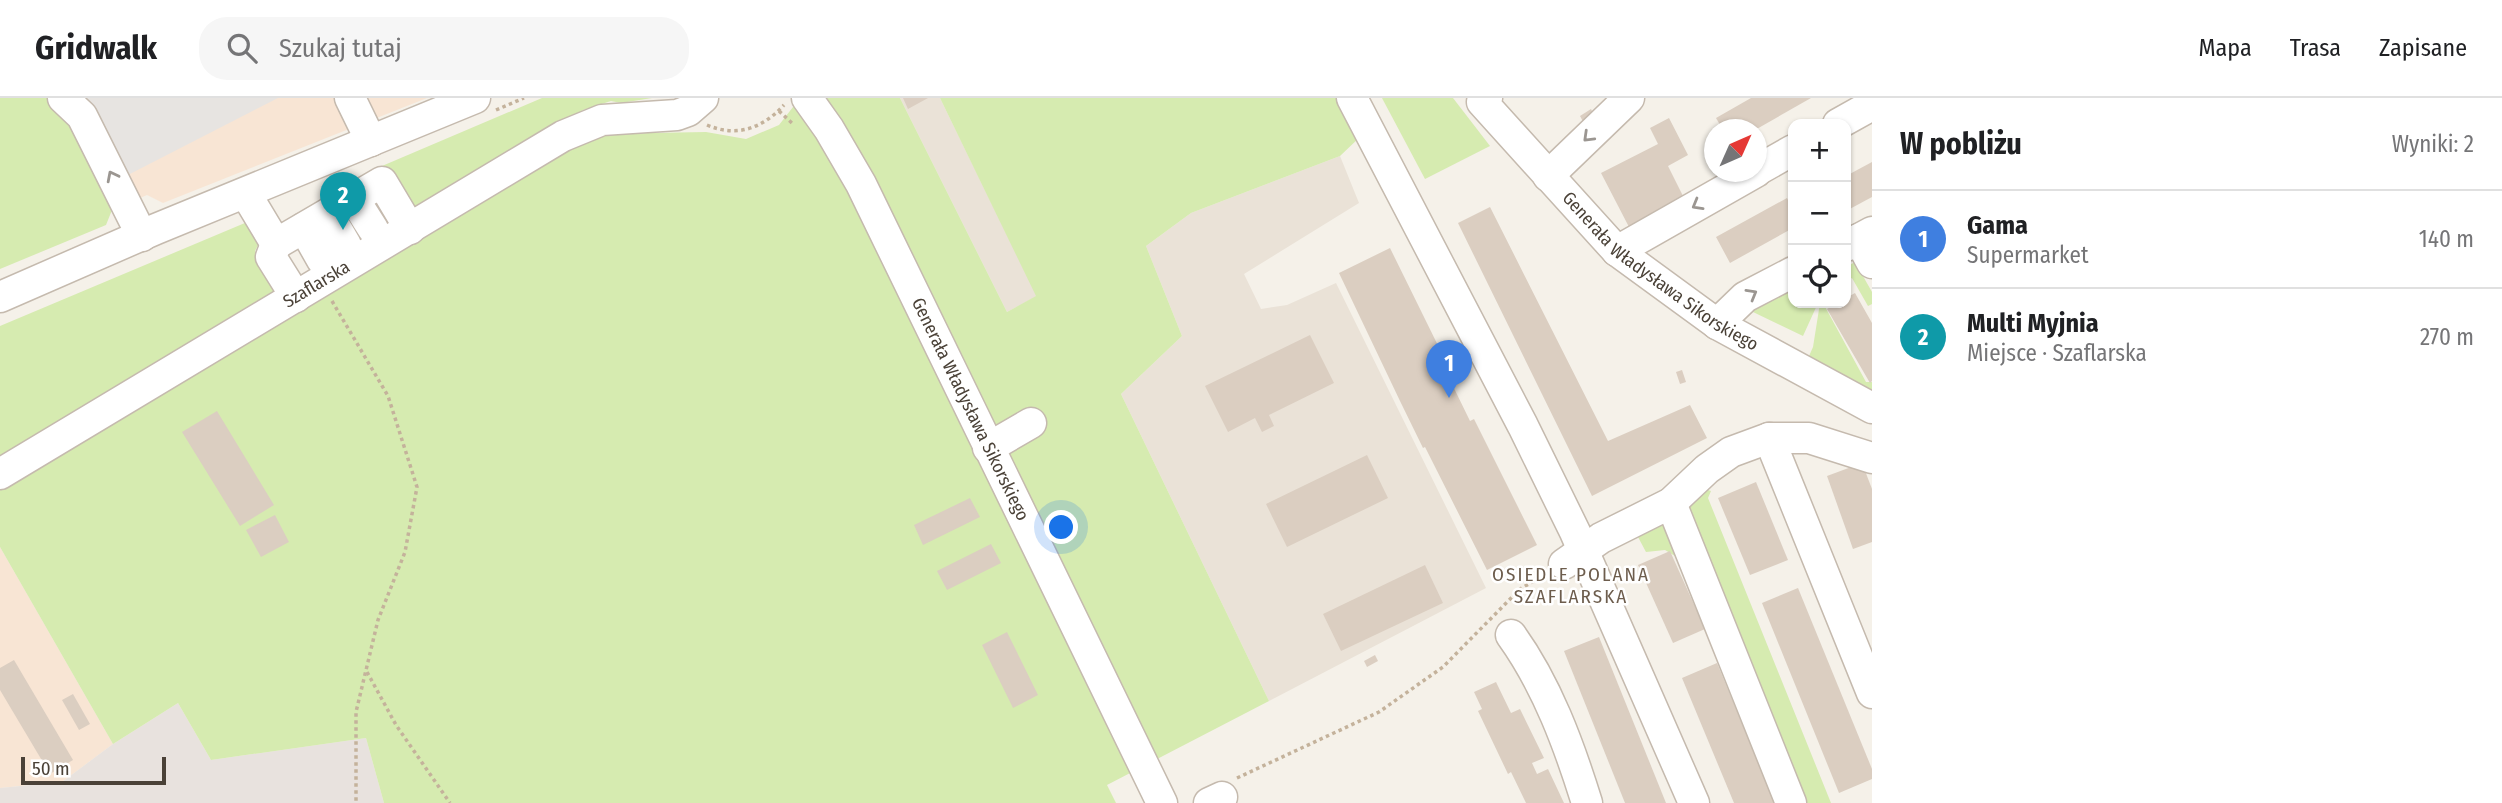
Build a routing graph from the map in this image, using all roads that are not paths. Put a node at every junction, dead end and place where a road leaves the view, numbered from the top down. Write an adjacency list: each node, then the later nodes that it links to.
1 (63, 98): 23 (street, one-way to 1)
2 (349, 98): 16 (street)
3 (475, 98): 12 (street)
4 (677, 98): 13 (street)
5 (807, 98): 15 (street, Generała Władysława Sikorskiego)
6 (1352, 98): 36 (street)
7 (1629, 98): 19 (street, one-way to 19)
8 (1485, 100): 19 (street, Generała Władysława Sikorskiego)
9 (783, 104): 15 (street, Generała Władysława Sikorskiego)
10 (1872, 105): 14 (street)
11 (705, 106): 13 (street, Szaflarska)
12 (425, 107): 16 (street)
13 (643, 119): 25 (street, Szaflarska)
14 (1847, 119)
15 (829, 129): 32 (street, Generała Władysława Sikorskiego)
16 (371, 141): 21 (street)
17 (1788, 153): 18 (street)
18 (1767, 165)
19 (1548, 176): 24 (street, Generała Władysława Sikorskiego)
20 (1737, 182): 24 (street, one-way to 24)
21 (246, 194): 22 (street); 23 (street)
22 (321, 218): 25 (street); 25 (street); 25 (street)
23 (142, 236): 27 (street)
24 (1616, 251): 28 (street, Generała Władysława Sikorskiego)
25 (345, 252): 34 (street, Szaflarska)
26 (1788, 275): 28 (street, one-way to 26)
27 (0, 297)
28 (1717, 324): 29 (street, Generała Władysława Sikorskiego)
29 (1872, 408)
30 (1031, 423): 32 (street)
31 (1769, 438): 33 (street); 35 (street); 38 (street)
32 (988, 448): 39 (street, Generała Władysława Sikorskiego)
33 (1872, 458)
34 (0, 474)
35 (1671, 503): 36 (street); 42 (street)
36 (1574, 558): 41 (street)
37 (1511, 635): 40 (street)
38 (1872, 693)
39 (1162, 803)
40 (1587, 803)
41 (1695, 803)
42 (1791, 803)

